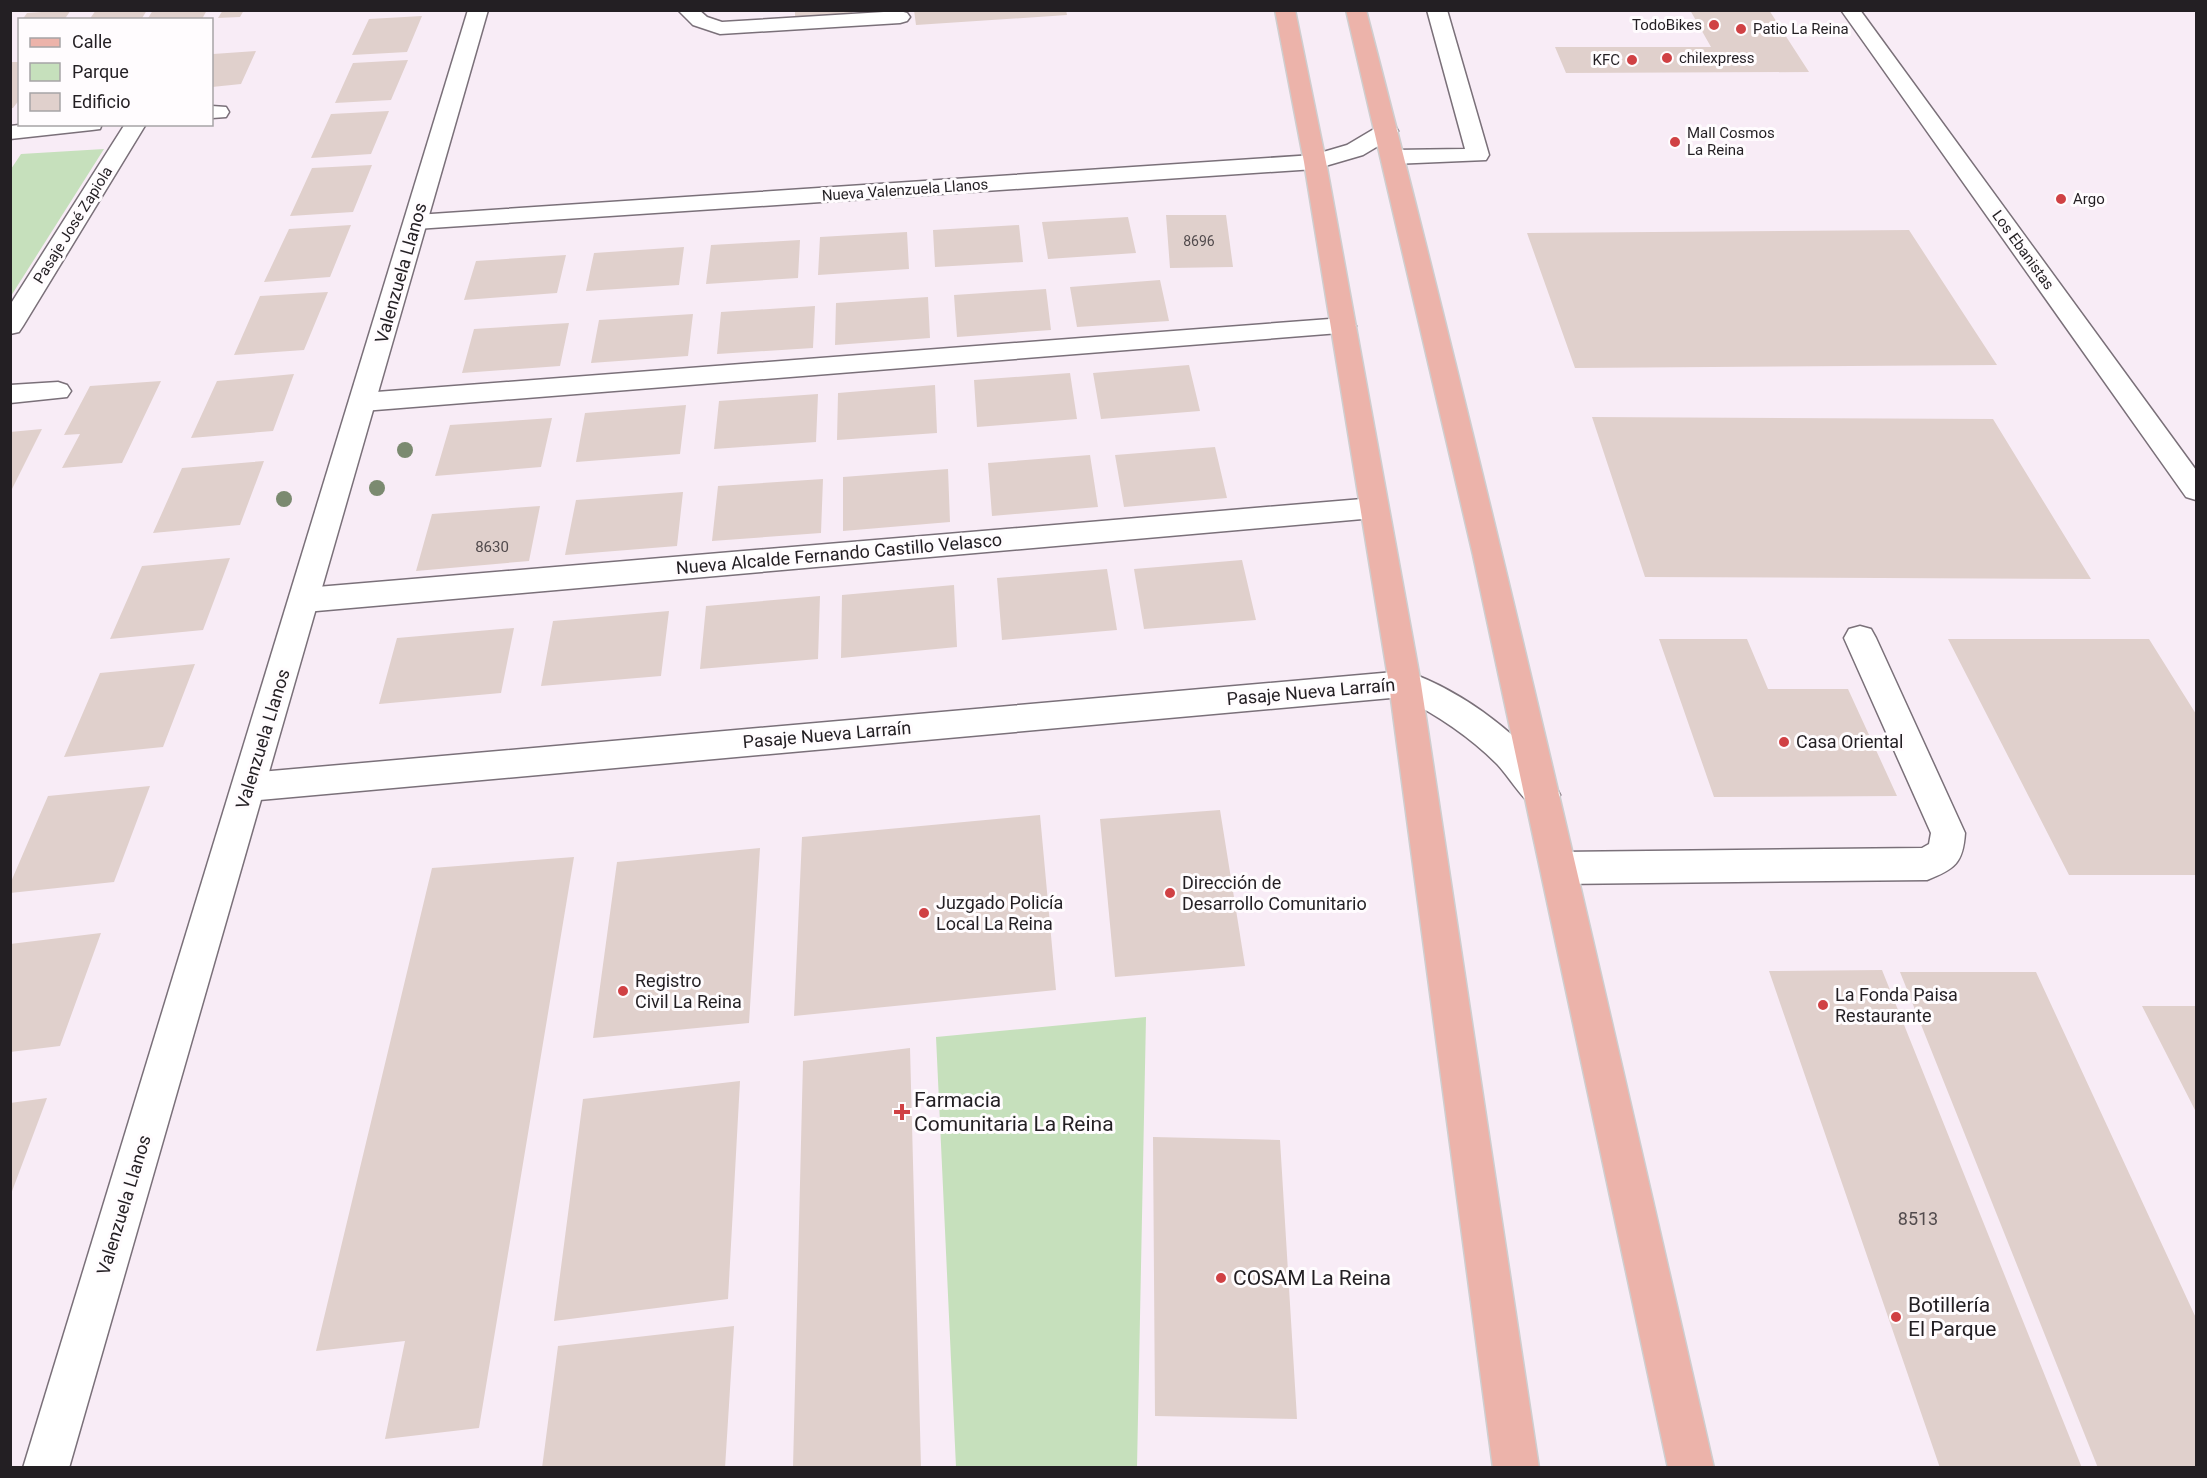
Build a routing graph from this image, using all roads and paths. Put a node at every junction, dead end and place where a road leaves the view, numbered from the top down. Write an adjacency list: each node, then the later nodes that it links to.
1 (478, 10): 14 (street, Valenzuela Llanos)
2 (687, 10): 7 (street)
3 (1285, 10): 13 (main road)
4 (1356, 10): 11 (main road)
5 (1437, 10): 11 (street)
6 (1850, 10): 20 (street, Los Ebanistas)
7 (900, 17)
8 (74, 126): 10 (street)
9 (135, 126): 15 (street, Pasaje José Zapiola)
10 (17, 132): 12 (street)
11 (1390, 144): 13 (street, Nueva Valenzuela Llanos); 26 (main road)
12 (10, 152)
13 (1315, 162): 14 (street, Nueva Valenzuela Llanos); 16 (main road)
14 (416, 222): 19 (street, Valenzuela Llanos)
15 (10, 326)
16 (1343, 326): 19 (street); 21 (main road)
17 (58, 391): 18 (street)
18 (10, 394)
19 (363, 402): 22 (street, Valenzuela Llanos)
20 (2196, 490)
21 (1374, 508): 22 (street, Nueva Alcalde Fernando Castillo Velasco); 24 (main road)
22 (305, 600): 25 (street, Valenzuela Llanos)
23 (1860, 638): 27 (street)
24 (1404, 684): 25 (street, Pasaje Nueva Larraín); 26 (street); 29 (main road)
25 (249, 787): 28 (street, Valenzuela Llanos)
26 (1543, 795): 27 (main road)
27 (1560, 868): 30 (main road)
28 (46, 1467)
29 (1516, 1467)
30 (1691, 1467)

